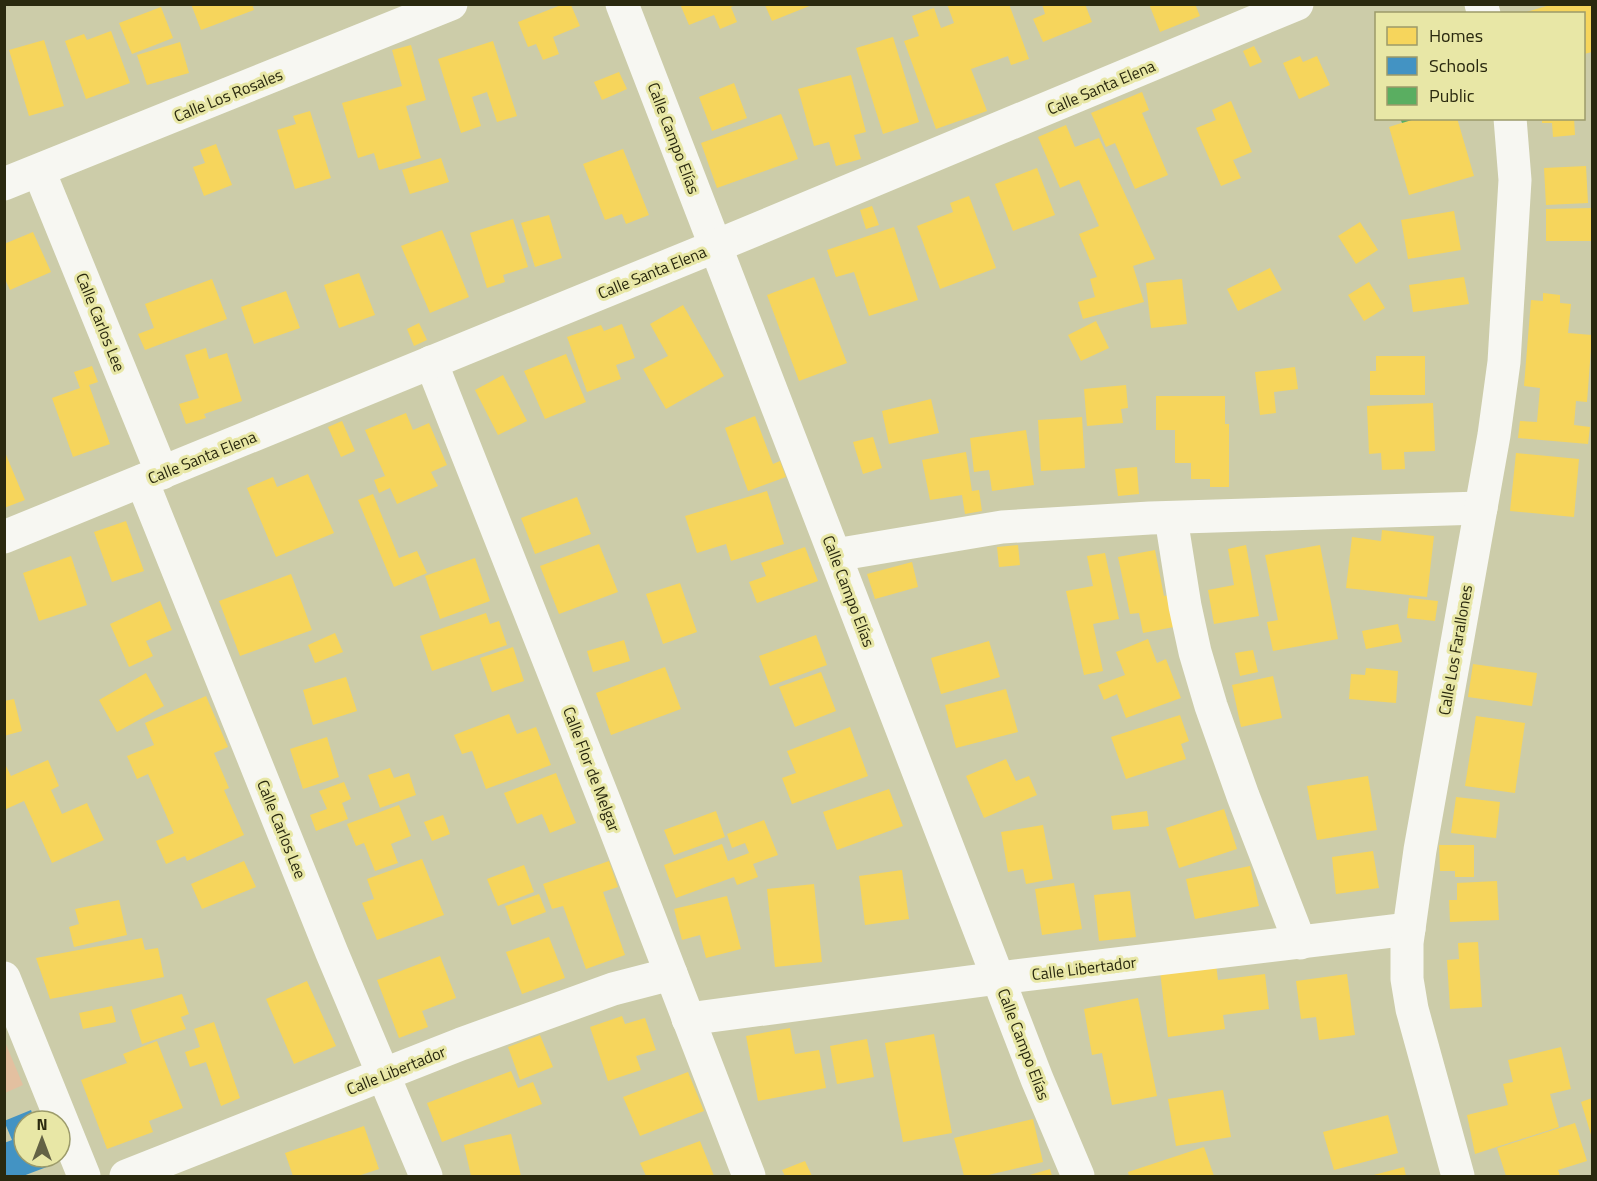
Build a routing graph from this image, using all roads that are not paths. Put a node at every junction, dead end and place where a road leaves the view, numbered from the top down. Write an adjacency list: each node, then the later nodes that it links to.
1 (451, 4): 5 (street, Calle Los Rosales)
2 (622, 4): 7 (street, Calle Campo Elías)
3 (1297, 4): 7 (street, Calle Santa Elena)
4 (1510, 120): 10 (street, Calle Los Farallones)
5 (39, 171): 6 (street, Calle Los Rosales); 9 (street, Calle Carlos Lee)
6 (4, 184)
7 (716, 246): 8 (street, Calle Santa Elena); 13 (street, Calle Campo Elías)
8 (432, 362): 9 (street, Calle Santa Elena); 16 (street, Calle Flor de Melgar)
9 (152, 477): 12 (street, Calle Santa Elena); 20 (street, Calle Carlos Lee)
10 (1481, 508): 11 (street); 14 (street, Calle Los Farallones)
11 (1171, 518): 13 (street); 15 (street)
12 (4, 537)
13 (835, 555): 18 (street, Calle Campo Elías)
14 (1409, 930): 15 (street, Calle Libertador); 26 (street, Calle Los Farallones)
15 (1300, 943): 18 (street, Calle Libertador)
16 (671, 974): 19 (street, Calle Flor de Melgar); 20 (street, Calle Libertador)
17 (4, 978): 21 (street)
18 (999, 978): 19 (street, Calle Libertador); 25 (street, Calle Campo Elías)
19 (688, 1019): 24 (street, Calle Flor de Melgar)
20 (383, 1075): 22 (street, Calle Libertador); 23 (street, Calle Carlos Lee)
21 (84, 1176)
22 (126, 1176)
23 (426, 1176)
24 (749, 1176)
25 (1078, 1176)
26 (1458, 1176)

